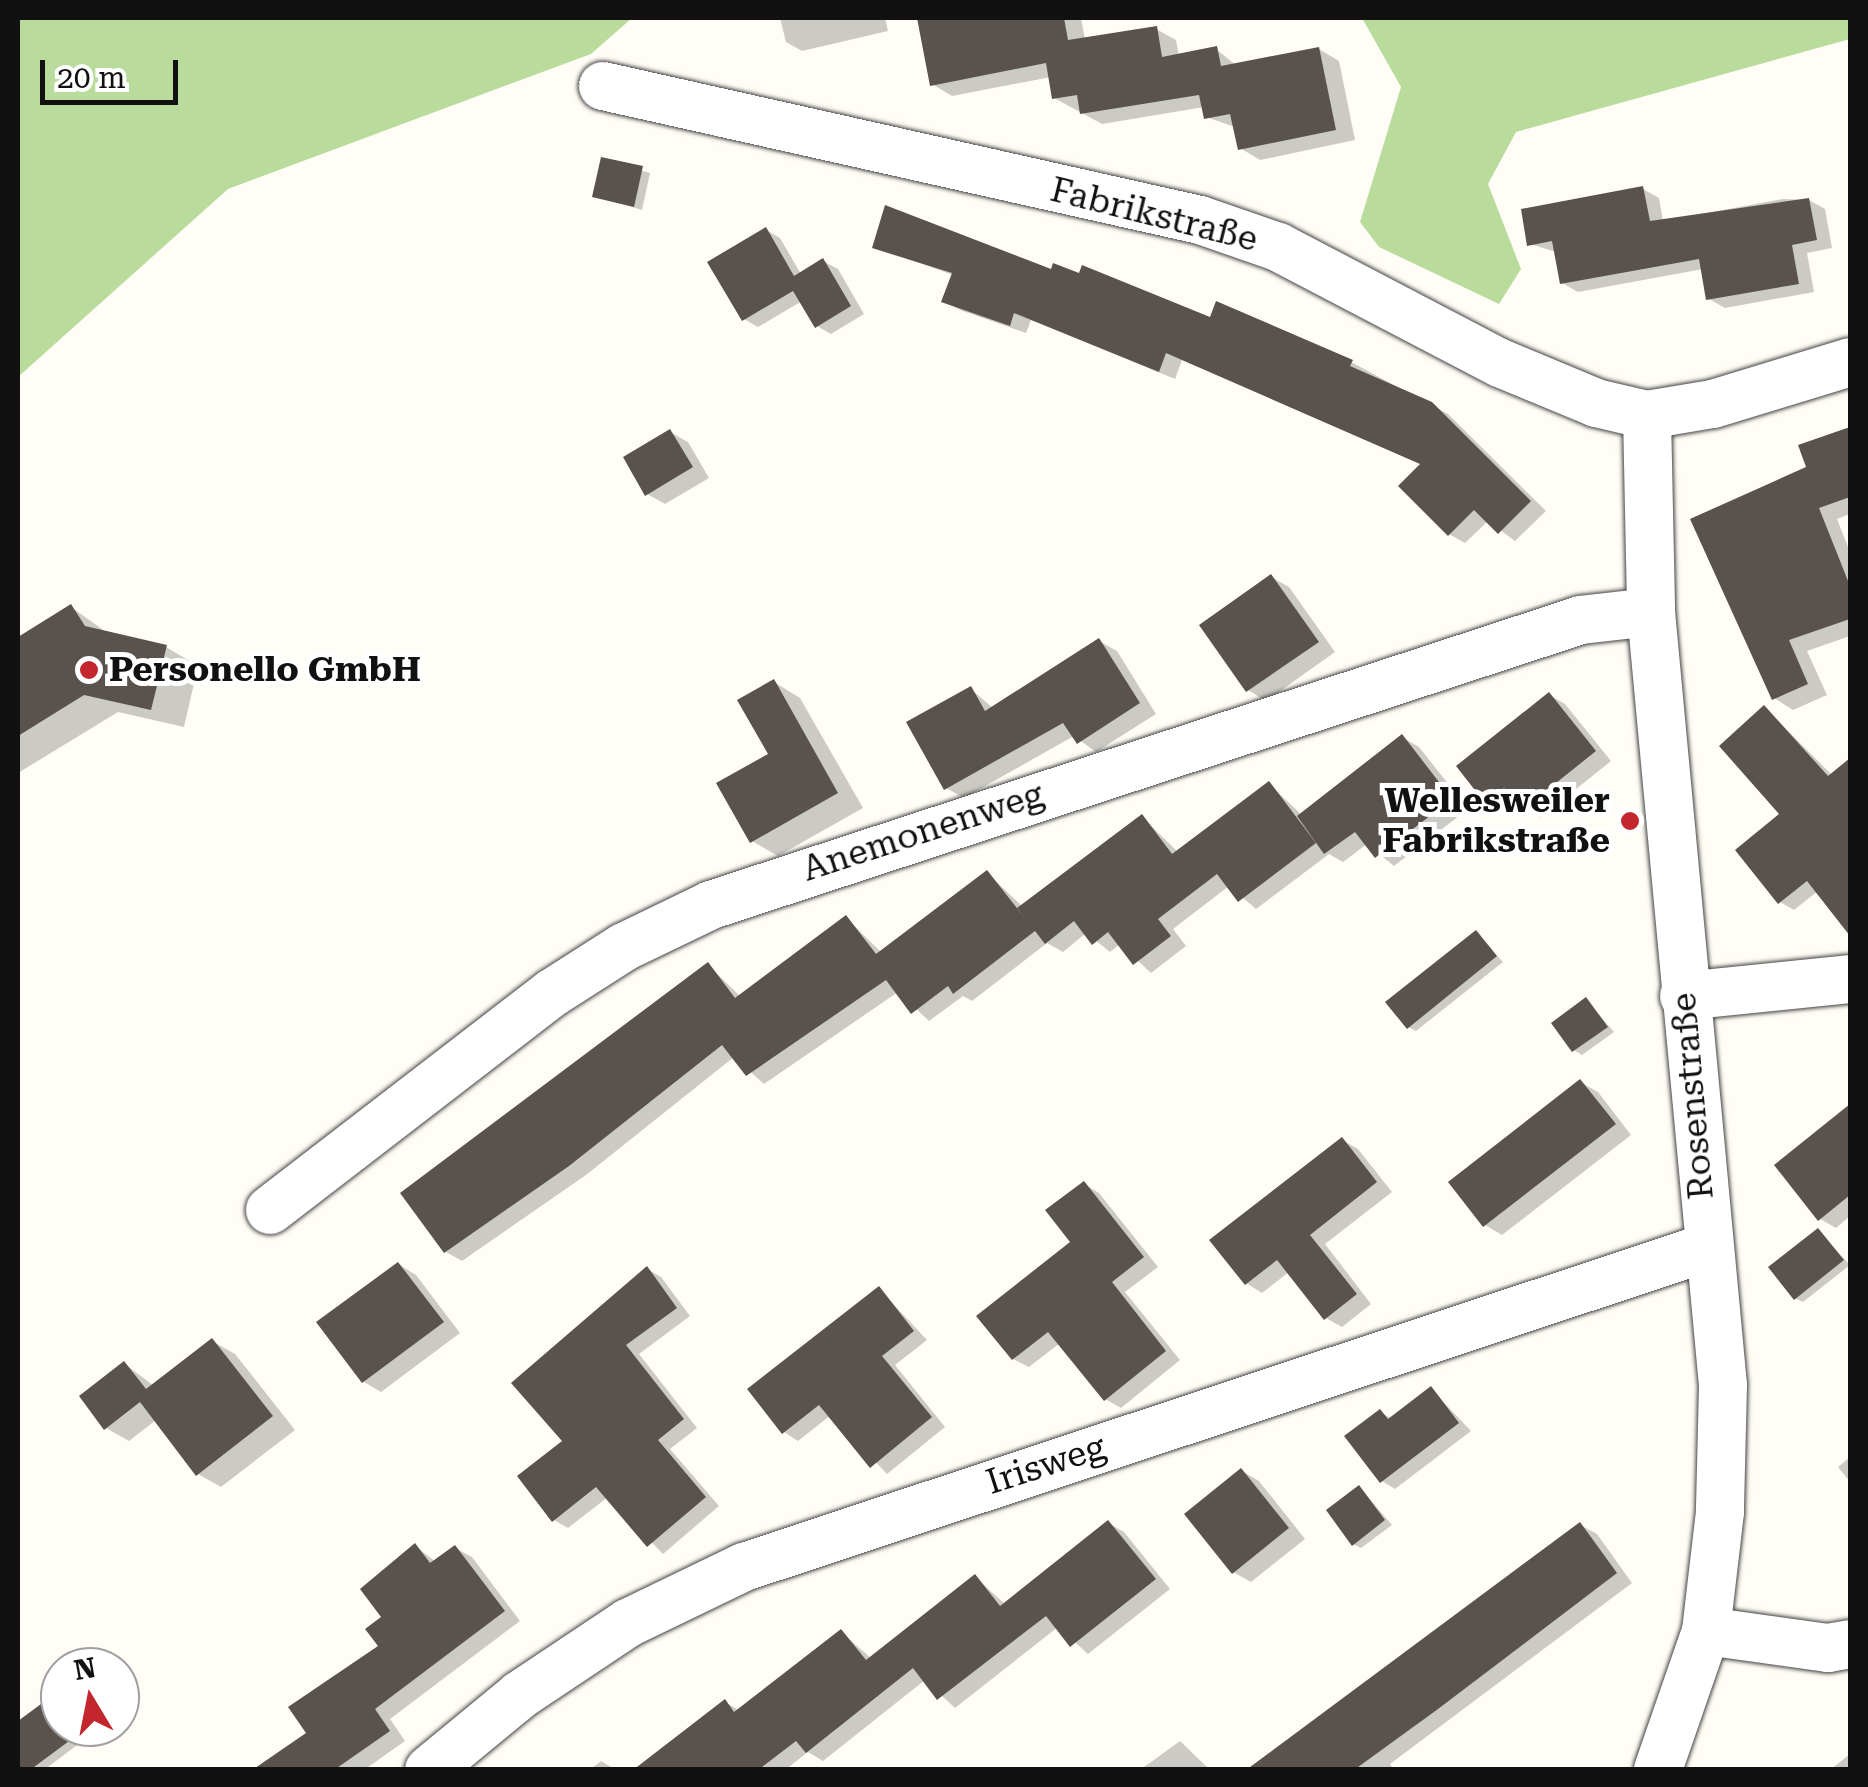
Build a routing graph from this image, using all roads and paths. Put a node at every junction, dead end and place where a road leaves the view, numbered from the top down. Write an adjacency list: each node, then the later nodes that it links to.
1 (603, 86): 3 (street, Fabrikstraße)
2 (1850, 362): 3 (street, Fabrikstraße)
3 (1647, 414): 4 (street, Rosenstraße)
4 (1651, 612): 6 (street, Rosenstraße); 7 (street, Anemonenweg)
5 (1850, 979): 6 (street)
6 (1684, 996): 8 (street, Rosenstraße)
7 (270, 1210)
8 (1706, 1248): 9 (street, Rosenstraße); 11 (street, Irisweg)
9 (1706, 1631): 10 (street); 12 (street, Rosenstraße)
10 (1850, 1644)
11 (429, 1770)
12 (1658, 1770)

